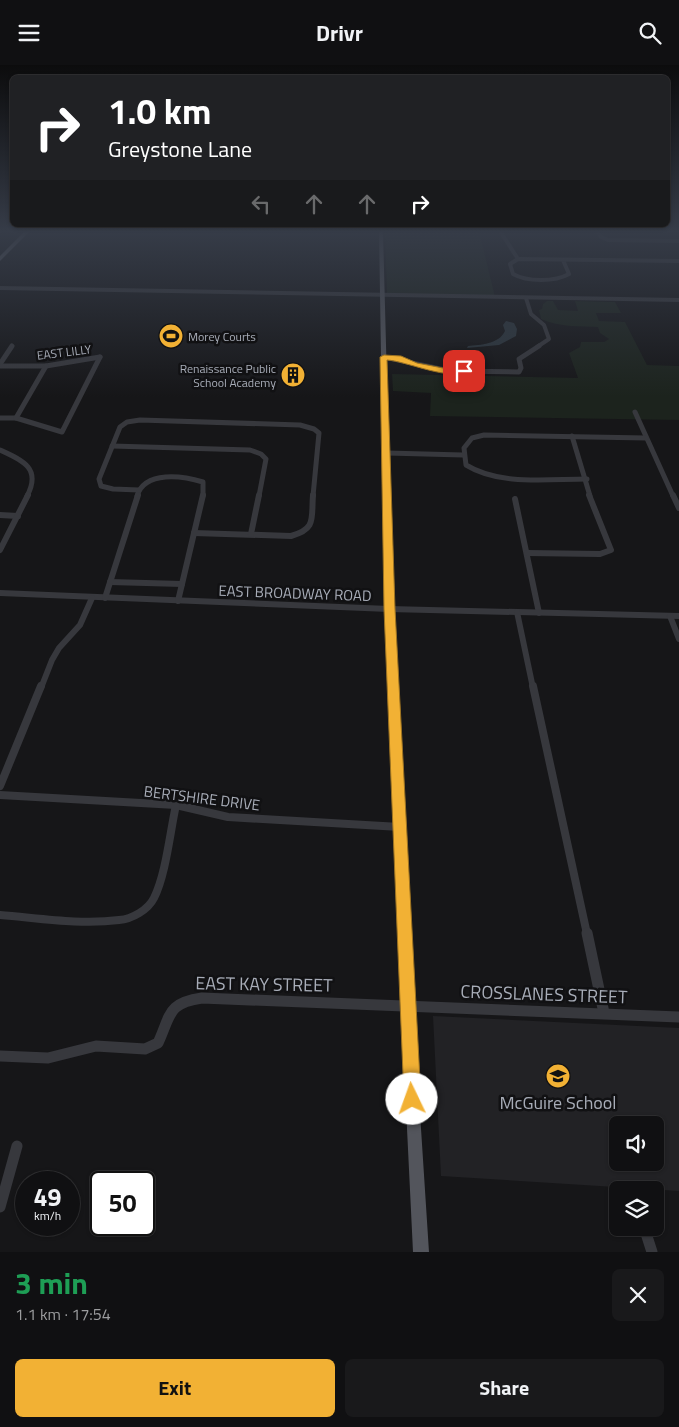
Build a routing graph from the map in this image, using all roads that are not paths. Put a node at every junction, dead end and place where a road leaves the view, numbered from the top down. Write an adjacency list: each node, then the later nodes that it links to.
1 (383, 286): 3 (main road)
2 (0, 288): 3 (street)
3 (383, 296): 4 (street); 7 (main road)
4 (526, 298): 5 (street); 7 (street)
5 (676, 301)
6 (12, 346): 8 (street)
7 (384, 357): 17 (main road)
8 (0, 365): 9 (street, EAST LILLY)
9 (46, 366): 12 (street); 12 (street, EAST LILLY)
10 (635, 413): 14 (street)
11 (0, 418): 12 (street)
12 (16, 418)
13 (572, 437): 14 (street); 18 (street); 19 (street)
14 (646, 438): 22 (street)
15 (112, 446): 20 (street); 26 (street); 26 (street)
16 (0, 450): 24 (street)
17 (386, 453): 18 (street); 35 (main road)
18 (463, 455): 19 (street)
19 (586, 479): 28 (street)
20 (139, 490): 25 (street); 29 (street)
21 (515, 499): 28 (street)
22 (679, 508)
23 (0, 515): 24 (street)
24 (18, 516): 27 (street)
25 (194, 533): 26 (street); 30 (street)
26 (252, 534)
27 (0, 550)
28 (527, 553): 37 (street)
29 (110, 582): 30 (street); 33 (street)
30 (182, 585): 34 (street)
31 (0, 593): 32 (street, EAST BROADWAY ROAD)
32 (92, 598): 33 (street, EAST BROADWAY ROAD); 41 (street)
33 (105, 598): 34 (street, EAST BROADWAY ROAD)
34 (178, 601): 35 (street, EAST BROADWAY ROAD)
35 (389, 609): 36 (street, EAST BROADWAY ROAD); 44 (main road)
36 (517, 612): 37 (street, EAST BROADWAY ROAD); 47 (street)
37 (539, 613): 38 (street, EAST BROADWAY ROAD)
38 (670, 616): 39 (street, EAST BROADWAY ROAD); 40 (street)
39 (679, 616)
40 (679, 639)
41 (0, 786)
42 (0, 795): 43 (street, BERTSHIRE DRIVE)
43 (176, 805): 44 (street, BERTSHIRE DRIVE); 45 (street)
44 (400, 827): 46 (main road)
45 (0, 915)
46 (407, 1005): 47 (street, CROSSLANES STREET); 49 (street, EAST KAY STREET); 53 (main road)
47 (604, 1013): 48 (street, CROSSLANES STREET)
48 (679, 1017)
49 (0, 1056)
50 (17, 1146): 51 (street)
51 (0, 1207)
52 (647, 1236): 54 (street)
53 (421, 1252)
54 (652, 1252)

